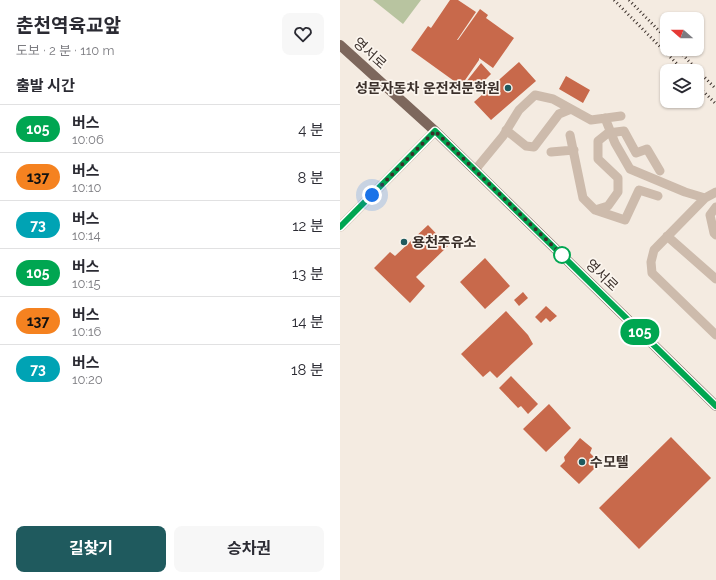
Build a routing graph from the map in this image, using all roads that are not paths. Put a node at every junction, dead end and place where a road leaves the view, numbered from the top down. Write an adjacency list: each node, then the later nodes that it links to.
1 (340, 45): 6 (main road, 영서로)
2 (571, 109): 4 (lane); 5 (lane); 5 (lane)
3 (621, 116): 4 (lane)
4 (605, 118): 7 (lane)
5 (506, 130): 11 (lane)
6 (435, 131): 11 (main road, 영서로); 18 (street)
7 (611, 132): 12 (lane); 15 (lane); 17 (lane)
8 (570, 134): 9 (lane)
9 (574, 150): 10 (lane); 17 (lane)
10 (551, 152)
11 (475, 170): 23 (main road, 영서로)
12 (660, 171)
13 (716, 192): 15 (lane)
14 (658, 196): 17 (lane)
15 (705, 198): 20 (lane)
16 (716, 207): 19 (lane)
17 (595, 210)
18 (340, 227)
19 (716, 235)
20 (667, 236): 21 (lane); 22 (lane)
21 (716, 279)
22 (716, 335)
23 (716, 406)

